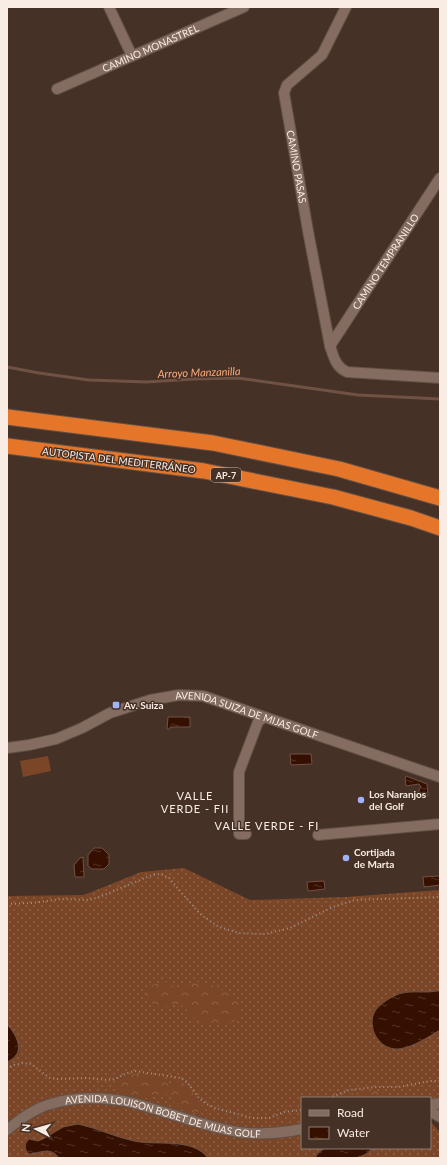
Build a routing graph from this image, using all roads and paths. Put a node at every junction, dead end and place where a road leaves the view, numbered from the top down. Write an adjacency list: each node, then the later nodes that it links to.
1 (109, 7): 4 (street)
2 (244, 7): 4 (street, CAMINO MONASTREL)
3 (346, 7): 7 (street, CAMINO PASAS)
4 (132, 56): 5 (street, CAMINO MONASTREL)
5 (57, 89)
6 (440, 178): 7 (street, CAMINO TEMPRANILLO)
7 (330, 346): 8 (street, CAMINO PASAS)
8 (440, 378)
9 (7, 417): 11 (highway)
10 (7, 446): 12 (highway, AUTOPISTA DEL MEDITERRÁNEO / AP-7)
11 (440, 498)
12 (440, 528)
13 (264, 717): 14 (street, AVENIDA SUIZA DE MIJAS GOLF); 15 (street, AVENIDA SUIZA DE MIJAS GOLF); 17 (street)
14 (7, 748)
15 (440, 777)
16 (440, 824): 18 (street)
17 (246, 834)
18 (318, 835)
19 (440, 897): 20 (path)
20 (7, 904)
21 (7, 1070): 24 (path)
22 (440, 1081): 23 (path)
23 (332, 1097)
24 (301, 1110)
25 (431, 1112): 26 (street)
26 (440, 1117)
27 (301, 1129): 28 (street, AVENIDA LOUISON BOBET DE MIJAS GOLF)
28 (7, 1130)

